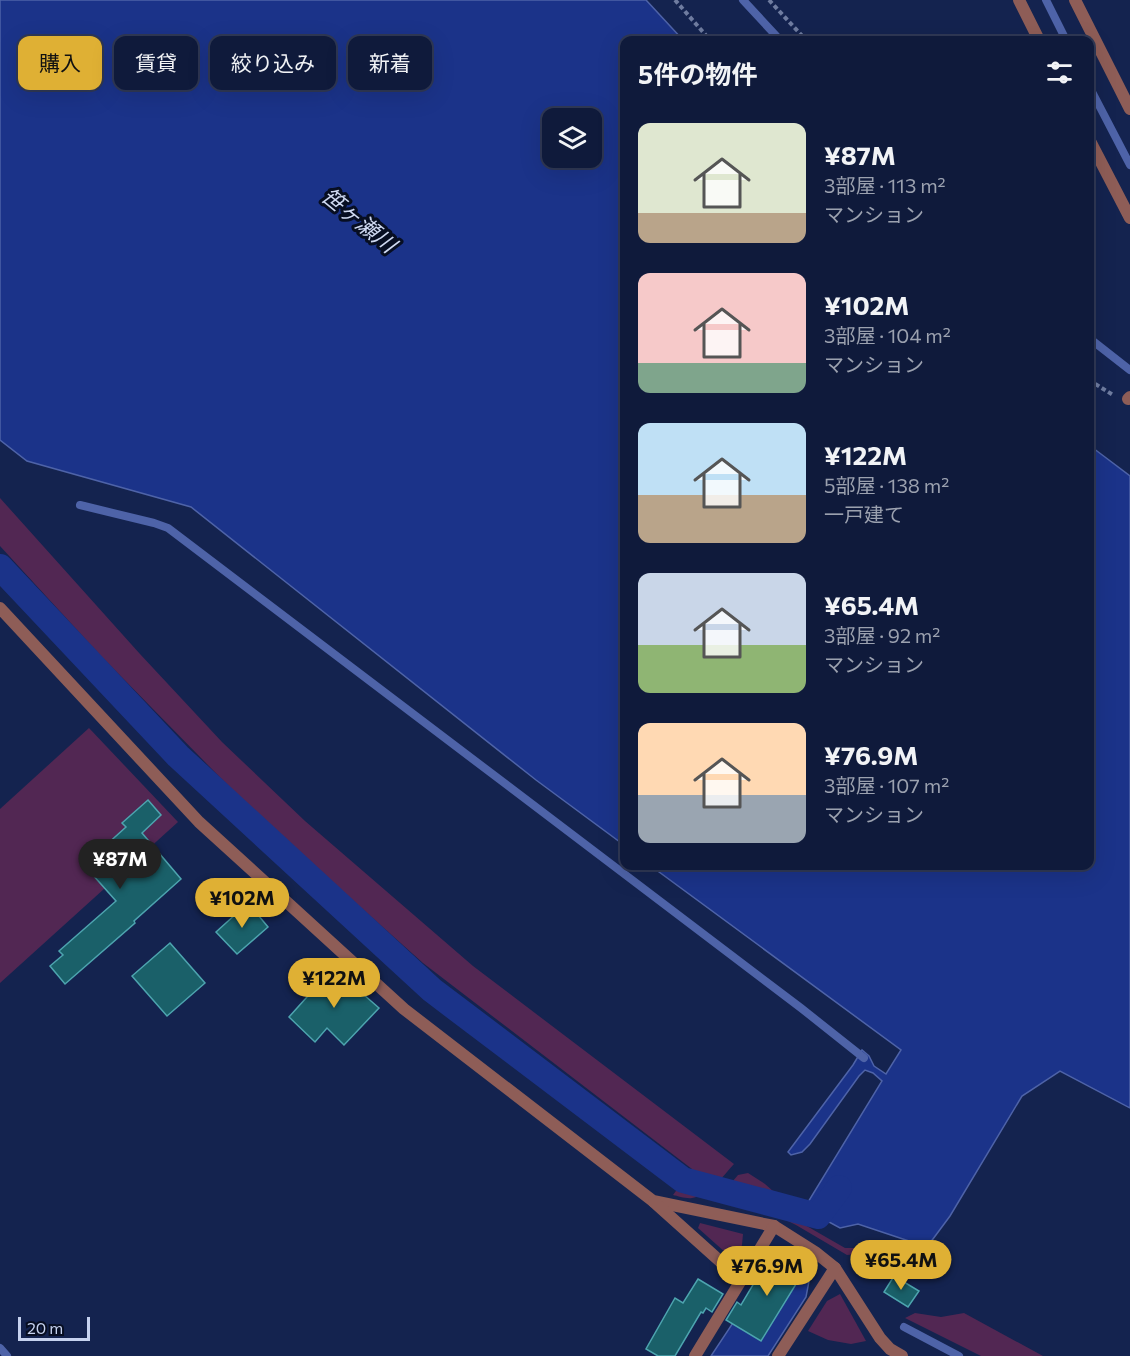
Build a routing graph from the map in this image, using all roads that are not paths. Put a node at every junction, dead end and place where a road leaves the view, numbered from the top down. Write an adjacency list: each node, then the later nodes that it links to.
1 (1018, 0): 3 (street)
2 (1075, 0): 4 (street)
3 (1037, 36)
4 (1093, 36)
5 (1094, 38): 6 (street)
6 (1130, 109)
7 (1094, 149): 8 (street)
8 (1130, 218)
9 (0, 608): 10 (street)
10 (653, 1201): 11 (street); 13 (street)
11 (774, 1226): 12 (street); 13 (street)
12 (835, 1268): 15 (street); 16 (street)
13 (741, 1280): 14 (street)
14 (695, 1356)
15 (778, 1356)
16 (902, 1356)

